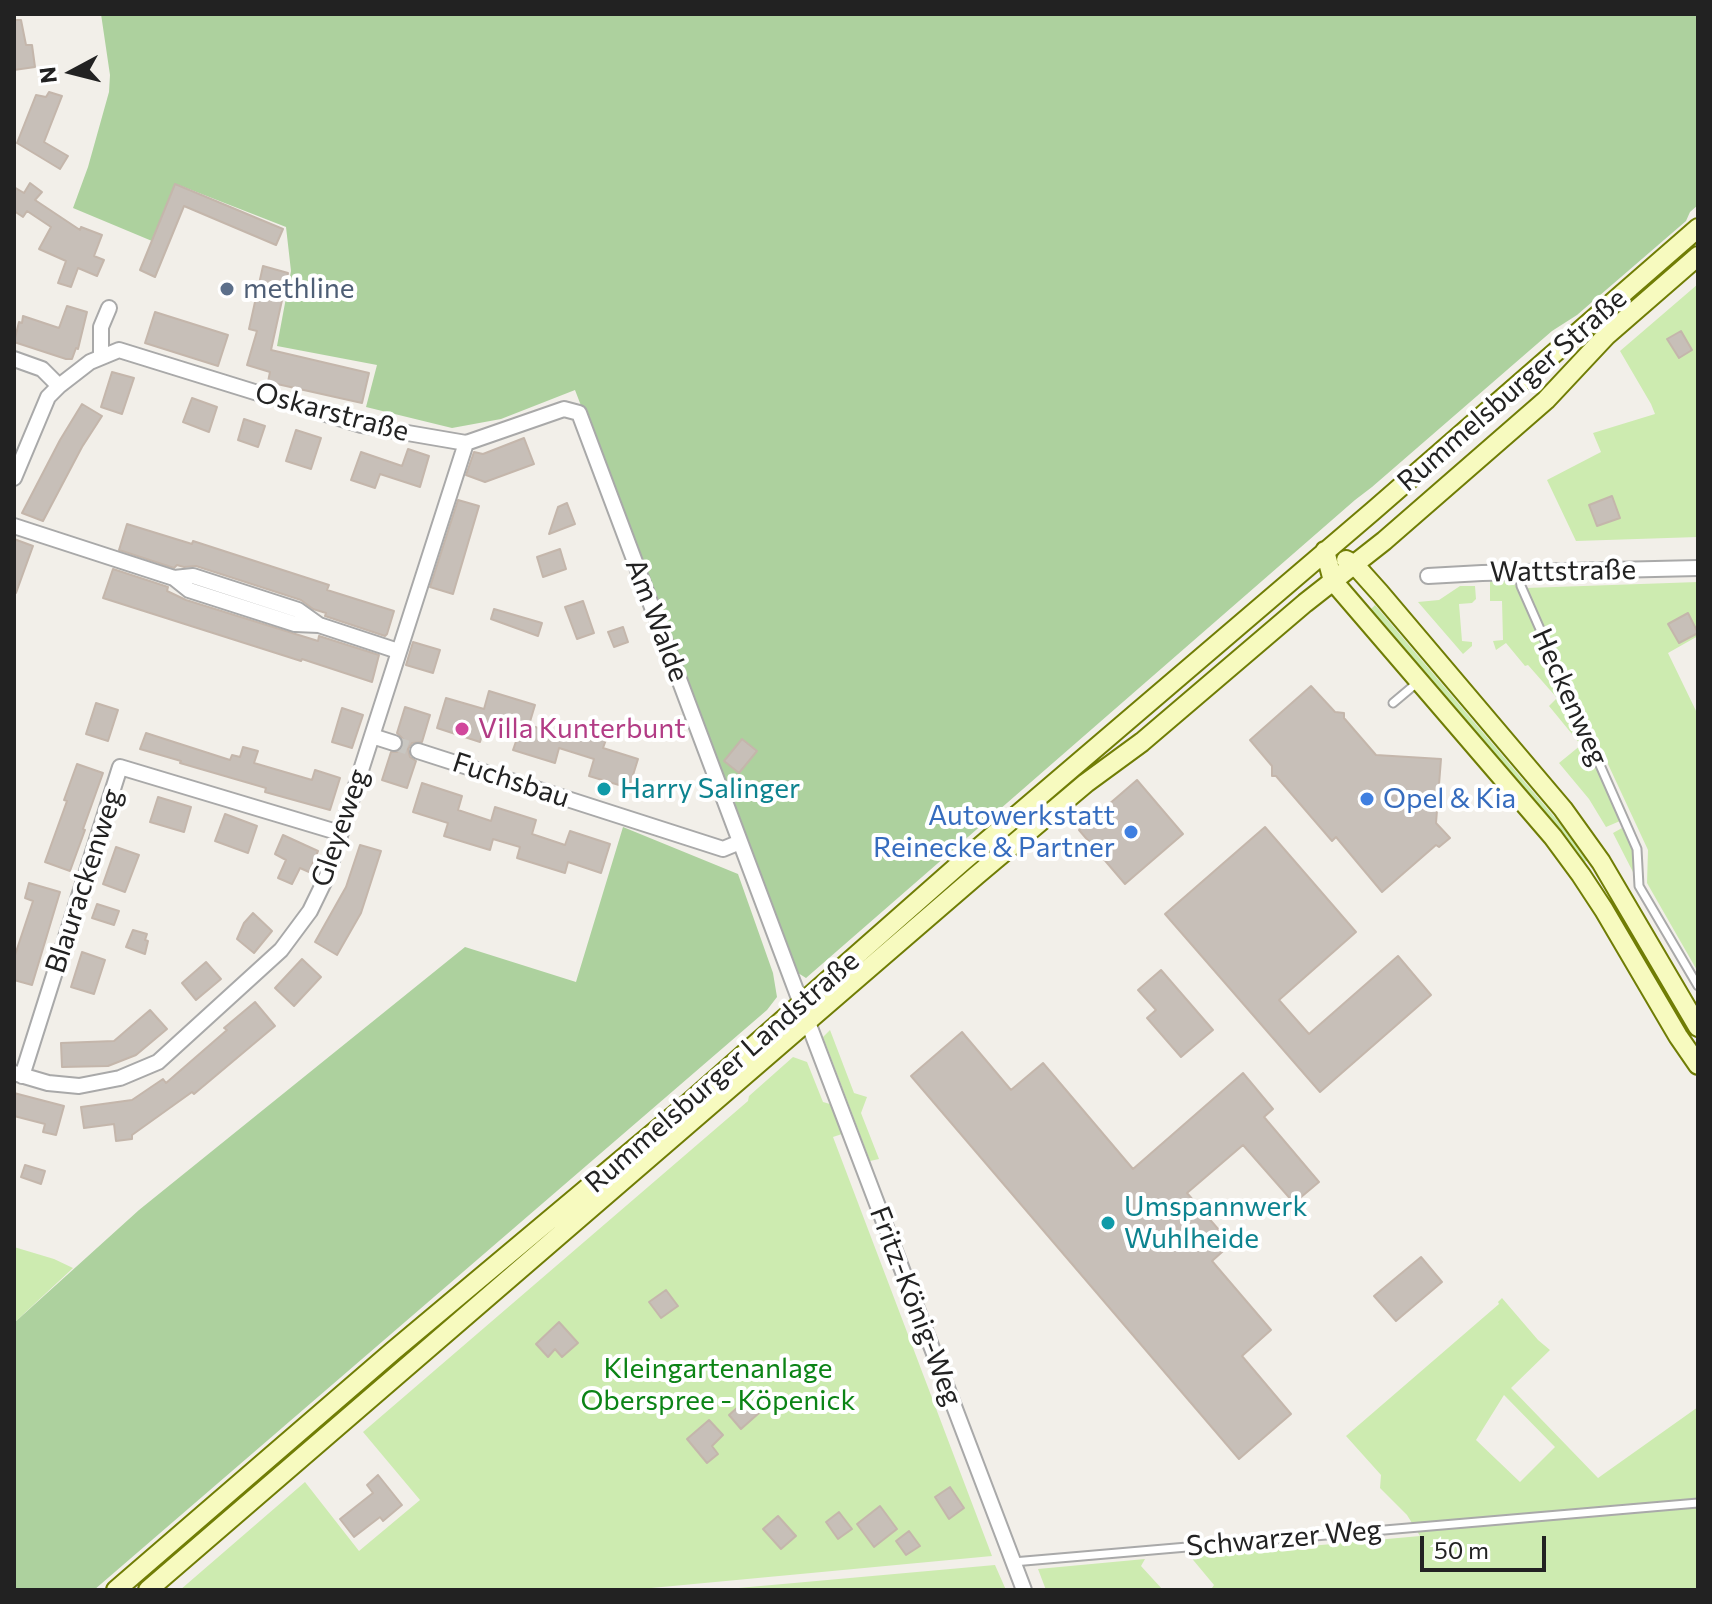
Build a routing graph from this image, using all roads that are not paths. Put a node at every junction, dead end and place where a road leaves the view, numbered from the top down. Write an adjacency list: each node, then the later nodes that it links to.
1 (1698, 228): 11 (main road, Rummelsburger Straße)
2 (1698, 256): 12 (main road, Rummelsburger Straße)
3 (109, 308): 4 (street)
4 (101, 357): 6 (street); 8 (street, Oskarstraße)
5 (14, 359): 6 (street)
6 (59, 386): 9 (street)
7 (564, 409): 8 (street, Oskarstraße); 24 (street, Am Walde)
8 (466, 443): 17 (street, Gleyeweg)
9 (14, 478)
10 (14, 526): 17 (street)
11 (1325, 551): 12 (main road); 16 (main road); 26 (main road, Rummelsburger Landstraße)
12 (1354, 564): 16 (main road, Rummelsburger Straße); 27 (main road)
13 (1698, 568): 14 (street, Wattstraße)
14 (1519, 572): 15 (street, Wattstraße); 25 (lane, Heckenweg)
15 (1428, 576)
16 (1333, 581): 18 (main road); 26 (main road, Rummelsburger Landstraße)
17 (398, 651): 20 (street, Gleyeweg)
18 (1420, 680): 19 (lane); 28 (main road)
19 (1393, 703)
20 (372, 736): 21 (street); 23 (street, Gleyeweg)
21 (394, 743)
22 (418, 751): 24 (street, Fuchsbau)
23 (340, 833): 29 (street, Gleyeweg); 29 (street, Blaurackenweg)
24 (740, 842): 26 (street, Am Walde)
25 (1698, 986)
26 (804, 1013): 31 (street, Fritz-König-Weg); 32 (main road, Rummelsburger Landstraße); 33 (main road, Rummelsburger Landstraße)
27 (1698, 1027)
28 (1698, 1065)
29 (18, 1074)
30 (1698, 1503): 31 (lane, Schwarzer Weg)
31 (1013, 1562): 34 (street, Fritz-König-Weg)
32 (116, 1590)
33 (148, 1590)
34 (1024, 1590)

